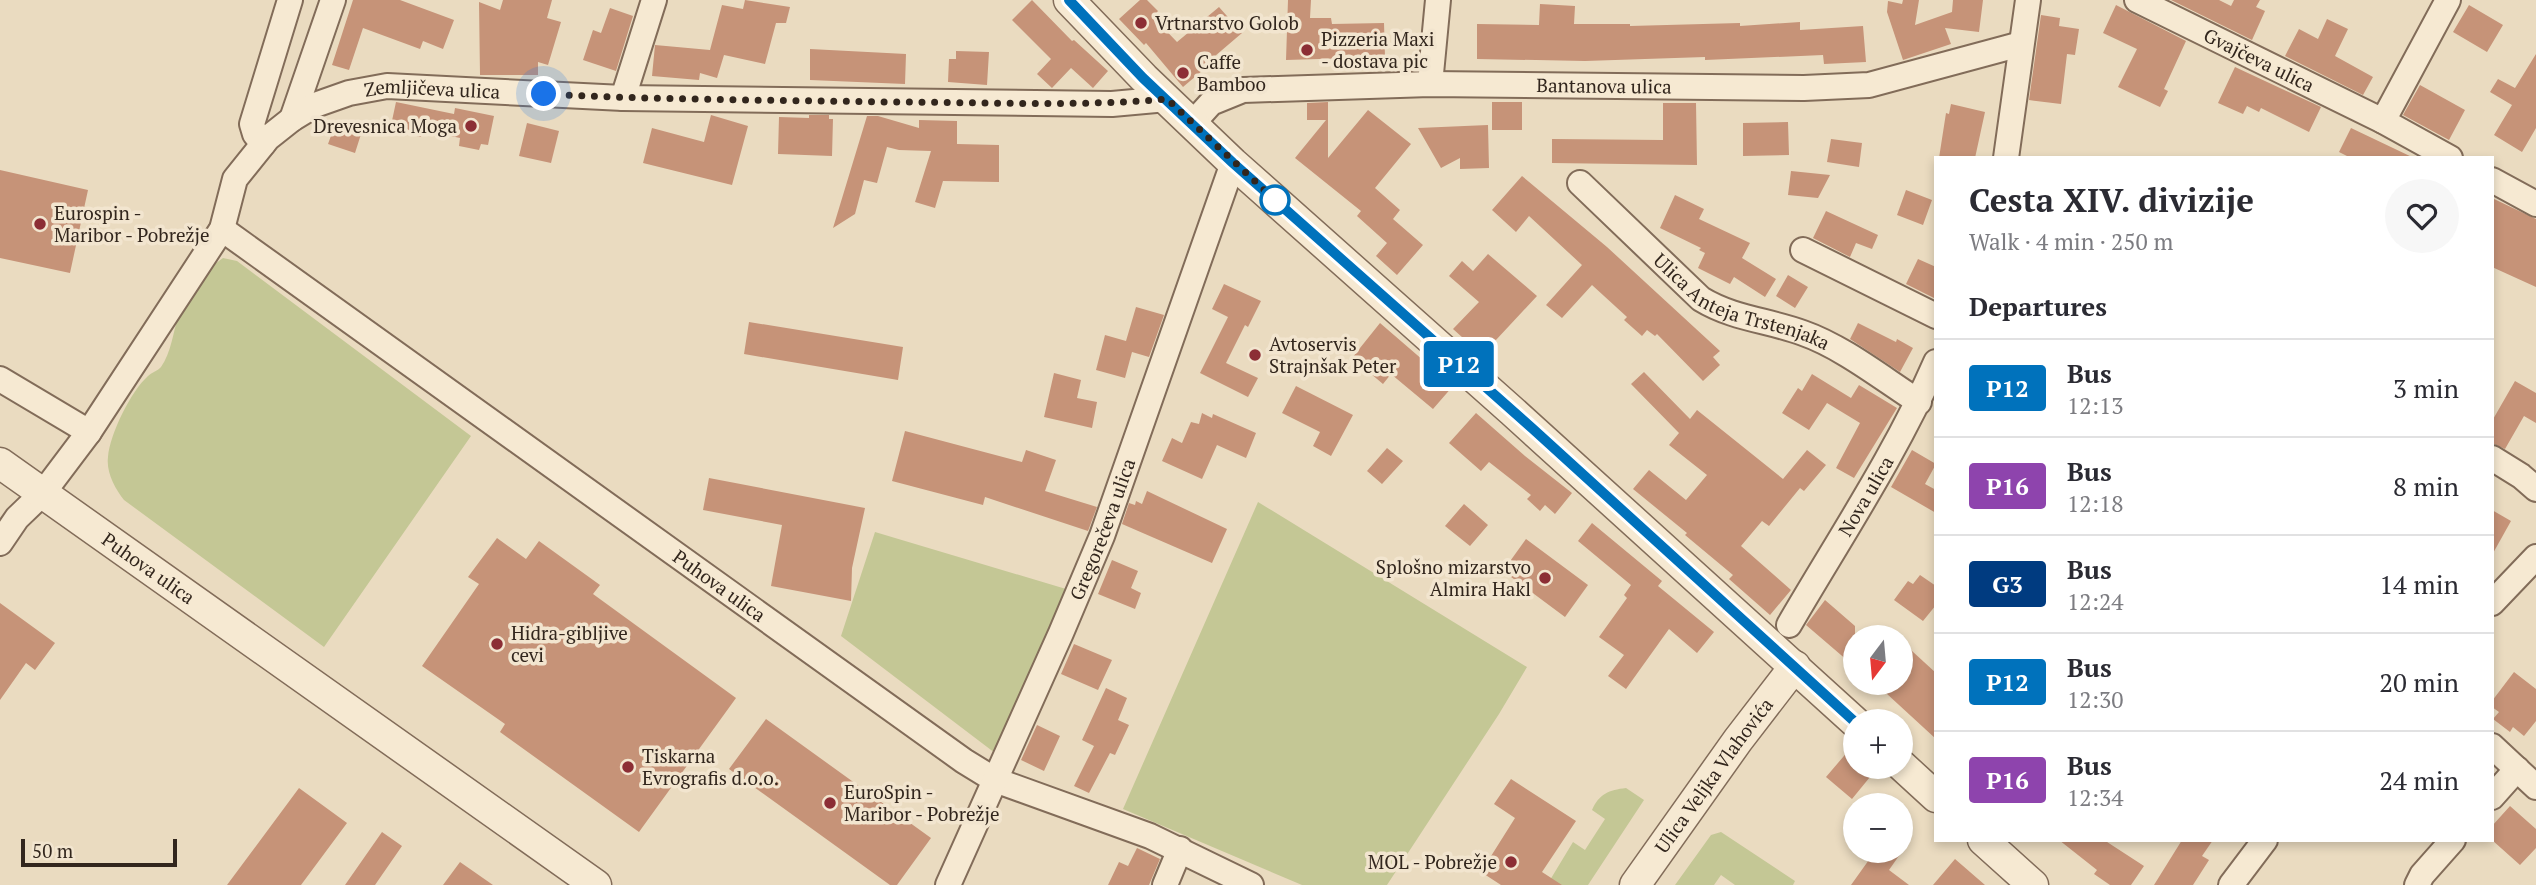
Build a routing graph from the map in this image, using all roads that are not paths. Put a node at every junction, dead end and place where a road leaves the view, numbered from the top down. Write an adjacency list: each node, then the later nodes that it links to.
1 (290, 0): 16 (street)
2 (333, 0): 13 (street)
3 (654, 0): 11 (street)
4 (1069, 0): 12 (street)
5 (1438, 0): 10 (street)
6 (2028, 0): 9 (street)
7 (2137, 0): 14 (street, Gvajčeva ulica)
8 (2448, 0): 14 (street)
9 (2021, 44): 10 (street, Bantanova ulica); 17 (street)
10 (1430, 84): 15 (street, Bantanova ulica)
11 (623, 98): 12 (street, Zemljičeva ulica); 13 (street, Zemljičeva ulica)
12 (1167, 99): 15 (street)
13 (292, 119): 16 (street, Zemljičeva ulica)
14 (2383, 121): 18 (street, Gvajčeva ulica)
15 (1192, 124): 19 (street)
16 (263, 144): 23 (street, Zemljičeva ulica)
17 (2006, 156)
18 (2446, 156)
19 (1233, 163): 38 (street); 43 (street, Gregorečeva ulica)
20 (2494, 181): 22 (street)
21 (1580, 183): 28 (street, Ulica Anteja Trstenjaka)
22 (2536, 204)
23 (222, 229): 29 (street, Zemljičeva ulica); 43 (street, Puhova ulica)
24 (1803, 250): 25 (street)
25 (1934, 315)
26 (1934, 369): 28 (street, Nova ulica)
27 (0, 379): 29 (street)
28 (1923, 410): 37 (street, Nova ulica)
29 (89, 432): 33 (street, Zemljičeva ulica)
30 (2494, 459): 32 (street)
31 (0, 463): 33 (street, Puhova ulica)
32 (2536, 489)
33 (43, 493): 34 (street, Zemljičeva ulica); 51 (street, Puhova ulica)
34 (0, 543)
35 (2536, 557): 36 (street)
36 (2494, 601)
37 (1789, 625)
38 (1795, 666): 39 (street); 55 (street, Ulica Veljka Vlahovića)
39 (1843, 711)
40 (2494, 749): 41 (street)
41 (2517, 769): 44 (street); 46 (street)
42 (1913, 776): 45 (street)
43 (995, 780): 50 (street, Puhova ulica); 52 (street, Gregorečeva ulica)
44 (2536, 787)
45 (1934, 795)
46 (2494, 795)
47 (1985, 842): 56 (street)
48 (2263, 842): 57 (street)
49 (2451, 842): 58 (street)
50 (1180, 849): 53 (street); 54 (street, Puhova ulica)
51 (596, 885)
52 (948, 885)
53 (1165, 885)
54 (1251, 885)
55 (1634, 885)
56 (2034, 885)
57 (2231, 885)
58 (2417, 885)

